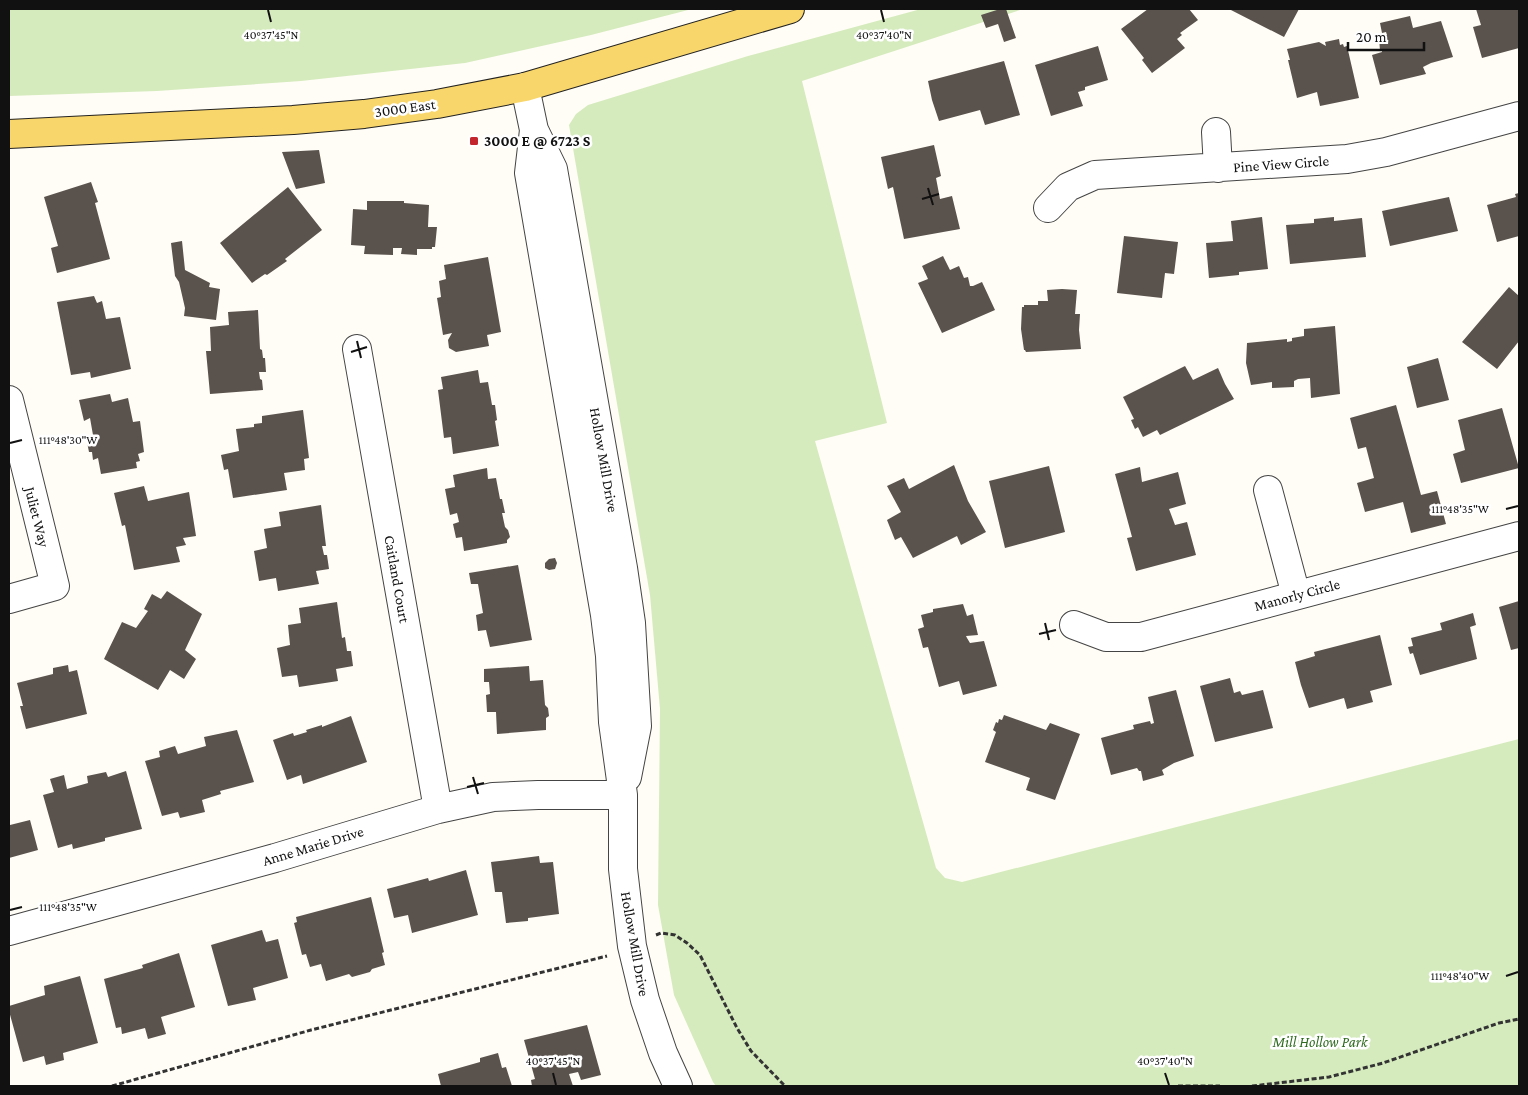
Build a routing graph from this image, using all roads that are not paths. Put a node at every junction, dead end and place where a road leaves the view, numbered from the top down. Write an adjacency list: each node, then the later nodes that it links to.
1 (790, 9): 2 (main road, 3000 East)
2 (525, 87): 5 (main road, 3000 East); 15 (street, Hollow Mill Drive)
3 (1519, 116): 6 (street, Pine View Circle)
4 (1216, 132): 6 (street)
5 (9, 134)
6 (1218, 168): 7 (street, Pine View Circle)
7 (1048, 208)
8 (357, 349): 16 (street, Caitland Court)
9 (9, 400): 13 (street, Juliet Way)
10 (1268, 490): 12 (street)
11 (1519, 536): 12 (street, Manorly Circle)
12 (1296, 595): 14 (street, Manorly Circle)
13 (9, 599)
14 (1074, 625)
15 (623, 795): 16 (street, Anne Marie Drive); 18 (street, Hollow Mill Drive)
16 (438, 809): 17 (street, Anne Marie Drive)
17 (9, 931)
18 (678, 1086)

